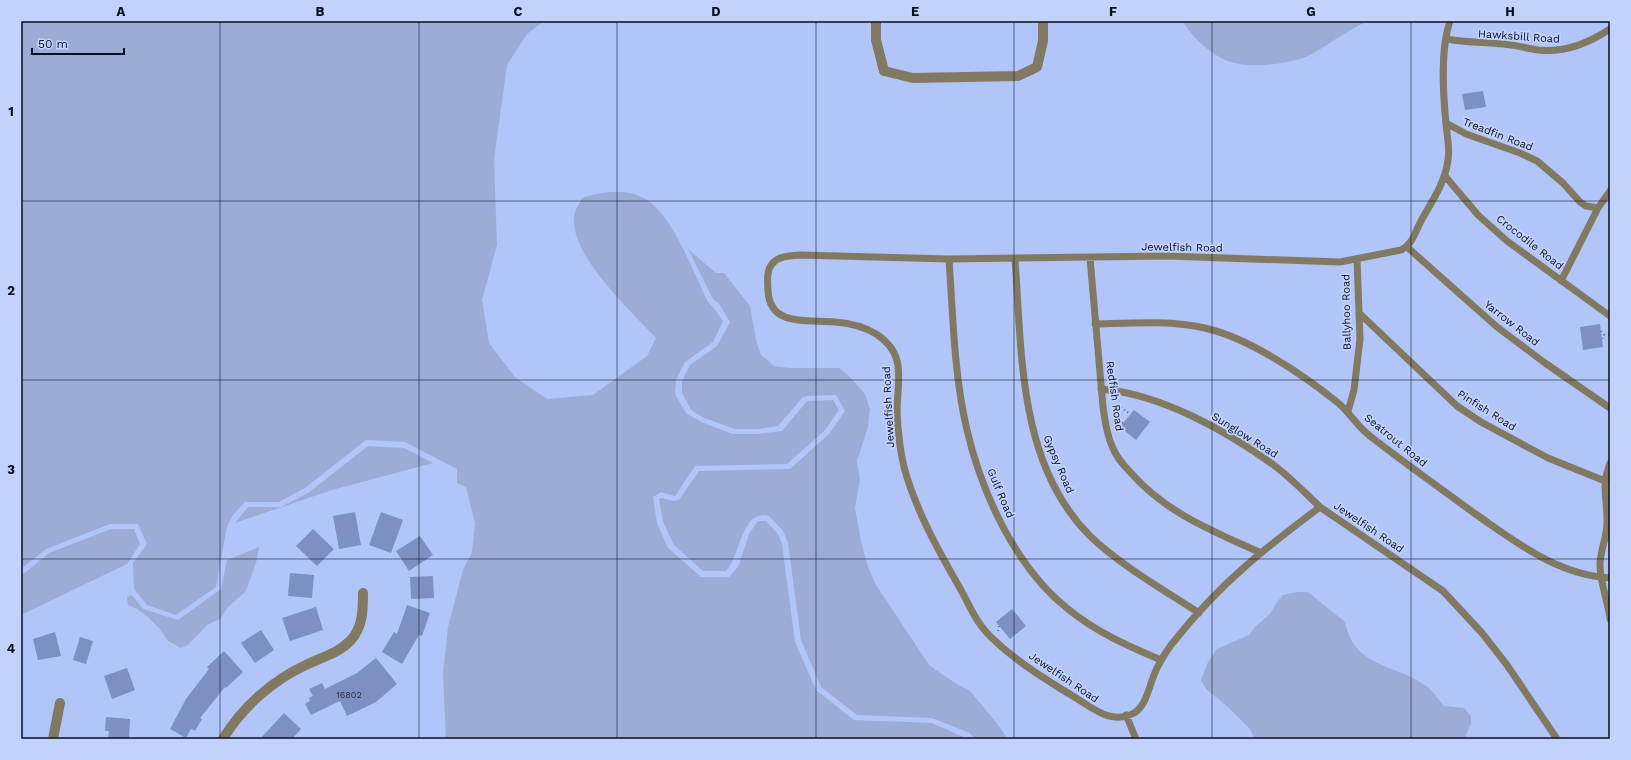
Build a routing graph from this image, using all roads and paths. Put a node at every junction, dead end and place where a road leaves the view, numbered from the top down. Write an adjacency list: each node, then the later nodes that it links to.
1 (876, 21): 2 (street)
2 (1043, 21)
3 (1450, 21): 5 (lane)
4 (1610, 29): 5 (lane, Hawksbill Road)
5 (1446, 39): 6 (lane)
6 (1446, 124): 7 (lane); 9 (lane, Treadfin Road)
7 (1445, 176): 10 (lane); 15 (lane, Crocodile Road)
8 (1610, 191): 9 (lane)
9 (1598, 208): 15 (lane)
10 (1407, 247): 14 (lane, Jewelfish Road); 25 (lane, Yarrow Road)
11 (1090, 258): 13 (lane, Jewelfish Road); 14 (lane, Jewelfish Road); 18 (lane, Redfish Road)
12 (949, 259): 13 (lane, Jewelfish Road); 39 (lane, Gulf Road); 41 (lane, Jewelfish Road)
13 (1015, 259): 37 (lane, Gypsy Road)
14 (1357, 259): 16 (lane, Ballyhoo Road)
15 (1561, 281): 17 (lane, Crocodile Road)
16 (1359, 313): 26 (lane, Ballyhoo Road); 31 (lane, Pinfish Road)
17 (1610, 316)
18 (1095, 324): 23 (lane, Redfish Road); 26 (lane, Seatrout Road)
19 (1601, 332): 21 (path)
20 (1610, 334): 21 (path)
21 (1604, 335): 22 (path)
22 (1602, 340)
23 (1101, 389): 32 (lane, Sunglow Road); 33 (lane, Redfish Road)
24 (1121, 407): 27 (path)
25 (1610, 408)
26 (1348, 411): 34 (lane, Seatrout Road)
27 (1130, 414)
28 (1119, 420): 29 (path)
29 (1123, 423)
30 (1610, 463): 31 (lane)
31 (1604, 481): 34 (lane)
32 (1320, 507): 33 (lane, Jewelfish Road); 45 (lane, Jewelfish Road)
33 (1261, 553): 37 (lane, Jewelfish Road)
34 (1602, 577): 35 (lane, Seatrout Road); 38 (lane)
35 (1610, 578)
36 (364, 593): 43 (street)
37 (1199, 613): 39 (lane, Jewelfish Road)
38 (1610, 619)
39 (1160, 660): 41 (lane, Jewelfish Road)
40 (60, 704): 42 (street)
41 (1126, 715): 44 (lane)
42 (53, 739)
43 (223, 739)
44 (1136, 739)
45 (1557, 739)

